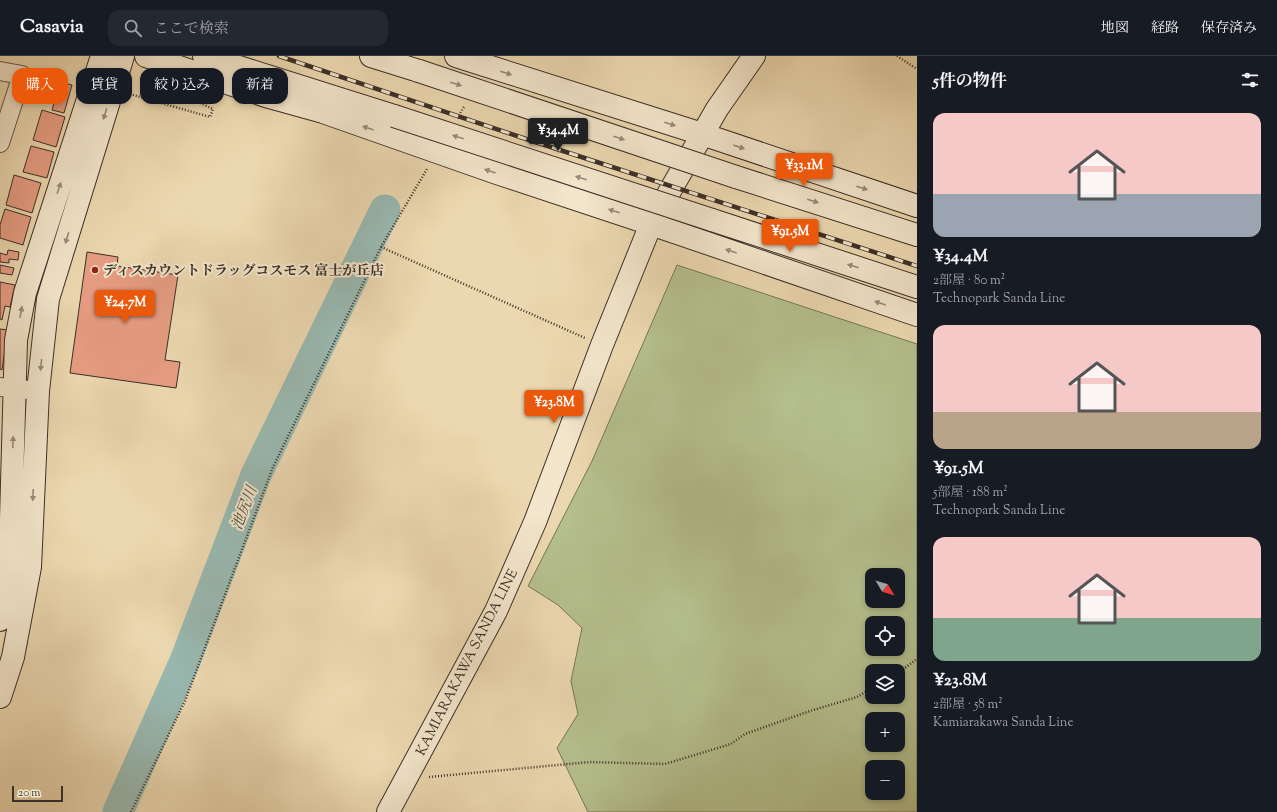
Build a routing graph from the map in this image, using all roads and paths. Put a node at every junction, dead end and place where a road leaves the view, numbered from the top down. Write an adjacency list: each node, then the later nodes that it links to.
1 (146, 56): 13 (main road, one-way to 1)
2 (204, 56): 15 (main road, one-way to 2, bridge)
3 (371, 56): 14 (main road, one-way to 14, bridge)
4 (456, 56): 10 (main road, one-way to 10)
5 (754, 56): 10 (main road, KAMIARAKAWA SANDA LINE)
6 (897, 56): 8 (path)
7 (109, 58): 18 (main road, one-way to 7); 19 (main road, one-way to 19)
8 (917, 69)
9 (0, 71): 11 (street)
10 (702, 134): 12 (main road, one-way to 12); 13 (main road, KAMIARAKAWA SANDA LINE)
11 (0, 143)
12 (917, 206)
13 (651, 224): 16 (main road, one-way to 13); 17 (main road, KAMIARAKAWA SANDA LINE)
14 (917, 235)
15 (917, 287)
16 (917, 315)
17 (602, 345): 25 (main road, KAMIARAKAWA SANDA LINE); 26 (path)
18 (7, 387): 19 (street); 20 (main road, one-way to 18)
19 (38, 391): 24 (main road, one-way to 24)
20 (0, 620)
21 (917, 659): 22 (path)
22 (905, 668)
23 (865, 692): 25 (path)
24 (0, 697)
25 (406, 779): 27 (main road, KAMIARAKAWA SANDA LINE)
26 (131, 812)
27 (388, 812)

